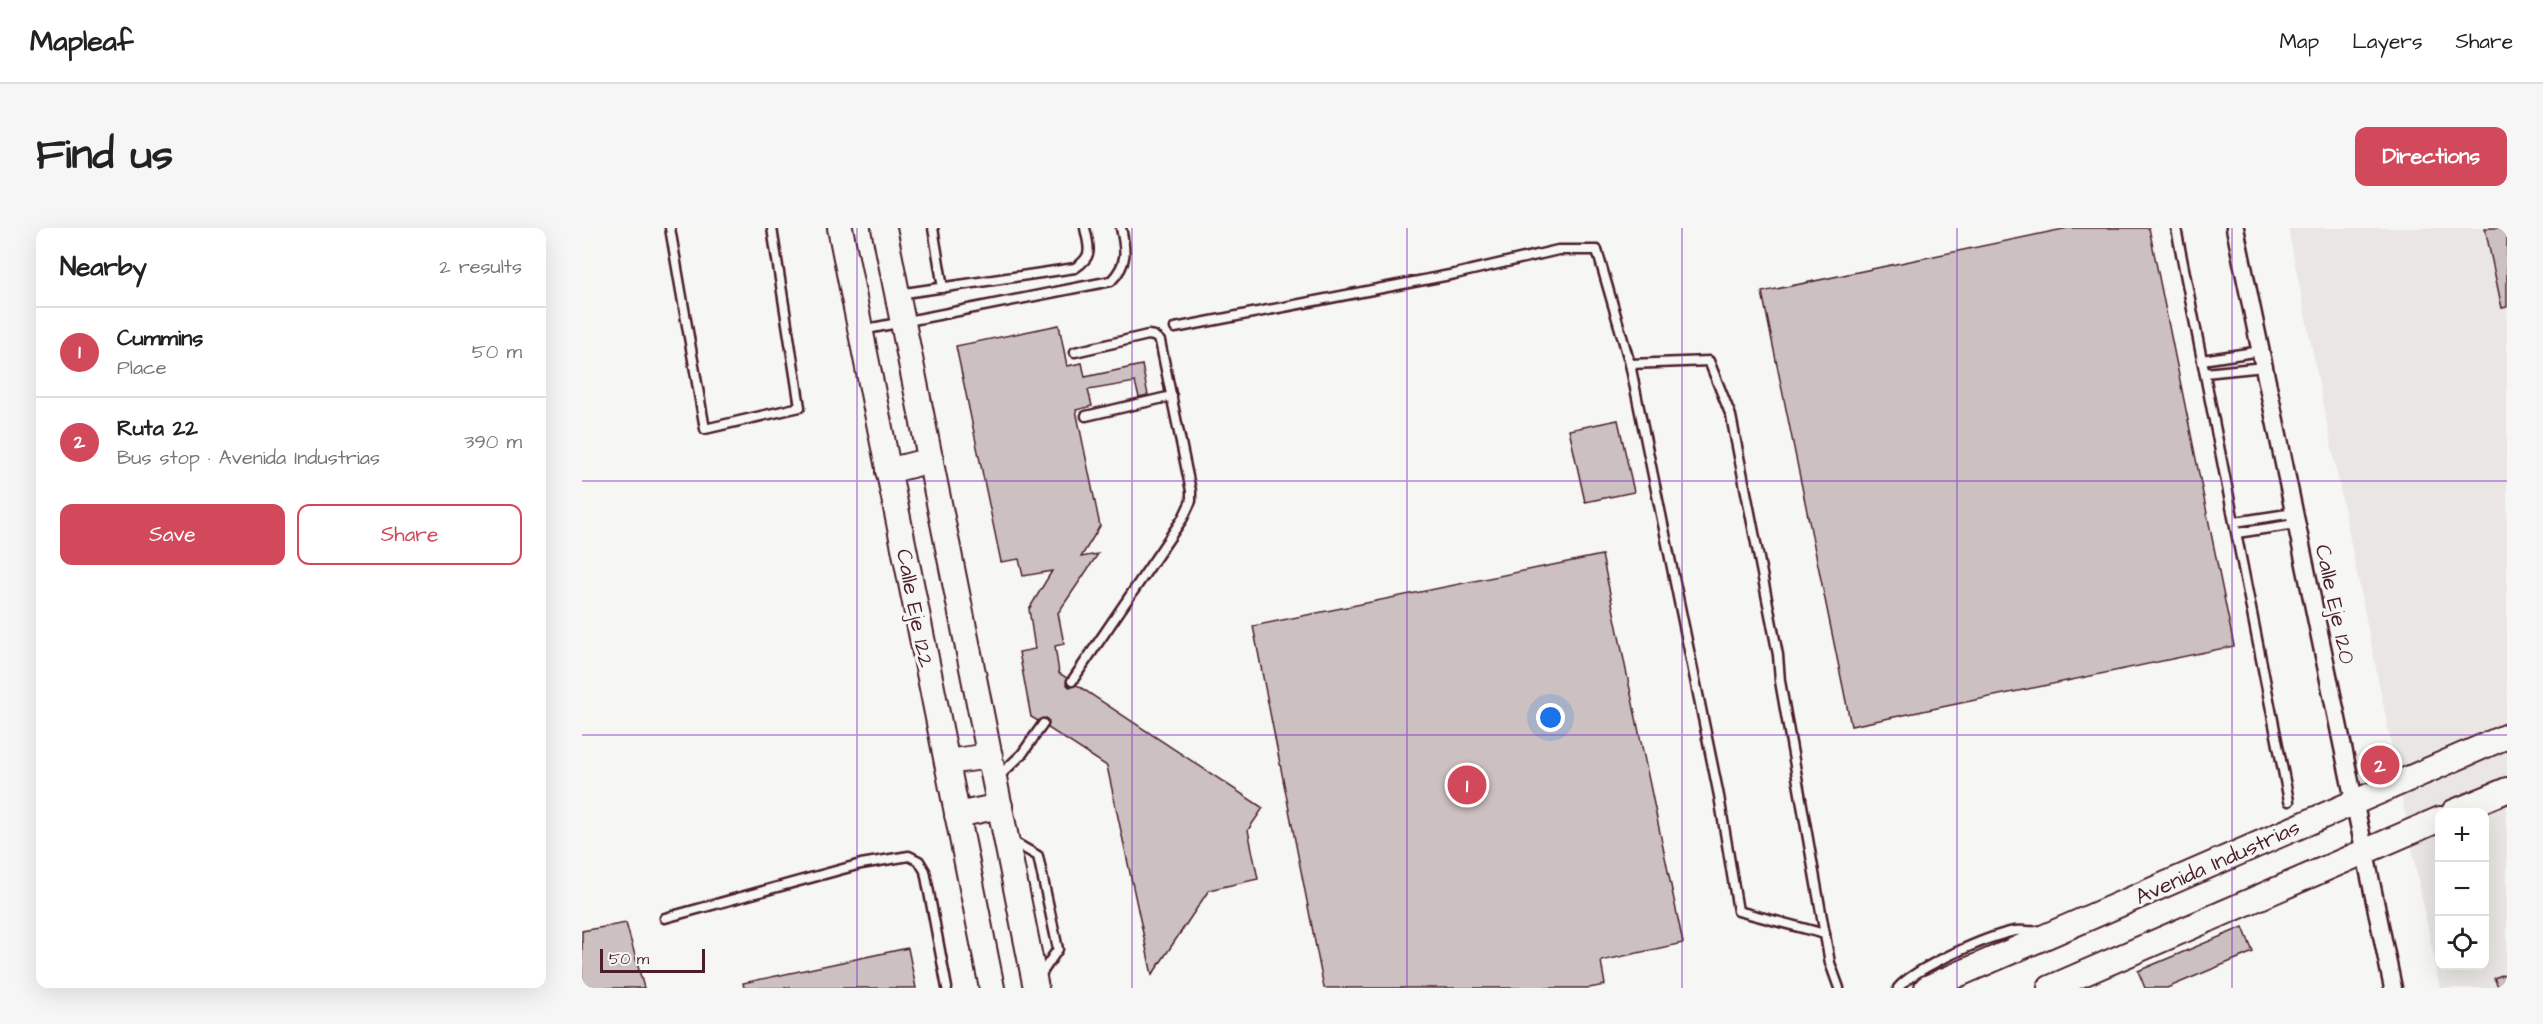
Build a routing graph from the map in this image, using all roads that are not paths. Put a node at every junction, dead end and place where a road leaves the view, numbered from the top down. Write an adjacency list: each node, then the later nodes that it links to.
1 (670, 228): 2 (lane)
2 (772, 228)
3 (840, 228): 14 (main road, Calle Eje 122)
4 (884, 228): 11 (main road, Calle Eje 122)
5 (933, 228): 10 (lane)
6 (1086, 228): 10 (lane)
7 (1121, 228): 12 (lane)
8 (2176, 228): 17 (lane)
9 (2235, 228): 16 (street, Calle Eje 120)
10 (943, 288): 11 (lane)
11 (898, 294): 12 (main road, Calle Eje 122)
12 (903, 322): 14 (lane); 22 (main road, Calle Eje 122)
13 (1175, 328): 18 (lane)
14 (860, 330): 23 (main road, Calle Eje 122)
15 (1075, 352): 20 (lane)
16 (2262, 359): 17 (lane); 19 (lane); 24 (street, Calle Eje 120)
17 (2202, 360): 19 (lane)
18 (1630, 364): 43 (lane); 43 (lane)
19 (2205, 373): 25 (lane)
20 (1172, 396): 21 (lane); 27 (lane)
21 (1086, 416)
22 (931, 460): 23 (main road); 30 (main road, Calle Eje 122)
23 (888, 471): 31 (main road, Calle Eje 122)
24 (2295, 518): 25 (lane); 26 (lane); 35 (street, Calle Eje 120)
25 (2235, 522): 26 (lane)
26 (2237, 533): 34 (lane)
27 (1072, 681)
28 (1043, 724): 32 (lane)
29 (2507, 736): 35 (main road, Avenida Industrias)
30 (990, 756): 31 (main road); 32 (main road, Calle Eje 122)
31 (947, 762): 38 (main road, Calle Eje 122)
32 (995, 779): 36 (main road, Calle Eje 122)
33 (2507, 790): 37 (main road)
34 (2289, 801)
35 (2353, 801): 40 (street, Calle Eje 120); 42 (main road, Avenida Industrias)
36 (1000, 806): 38 (main road); 44 (main road, Calle Eje 122)
37 (2466, 808)
38 (957, 815): 46 (main road, Calle Eje 122)
39 (2435, 821): 40 (main road)
40 (2363, 851): 50 (main road); 51 (street, Calle Eje 120)
41 (666, 918): 45 (lane)
42 (2065, 927): 48 (lane); 49 (main road, Avenida Industrias)
43 (1825, 934): 47 (lane)
44 (1036, 985)
45 (947, 988)
46 (992, 988)
47 (1839, 988)
48 (1898, 988)
49 (1927, 988)
50 (2050, 988)
51 (2393, 988)

